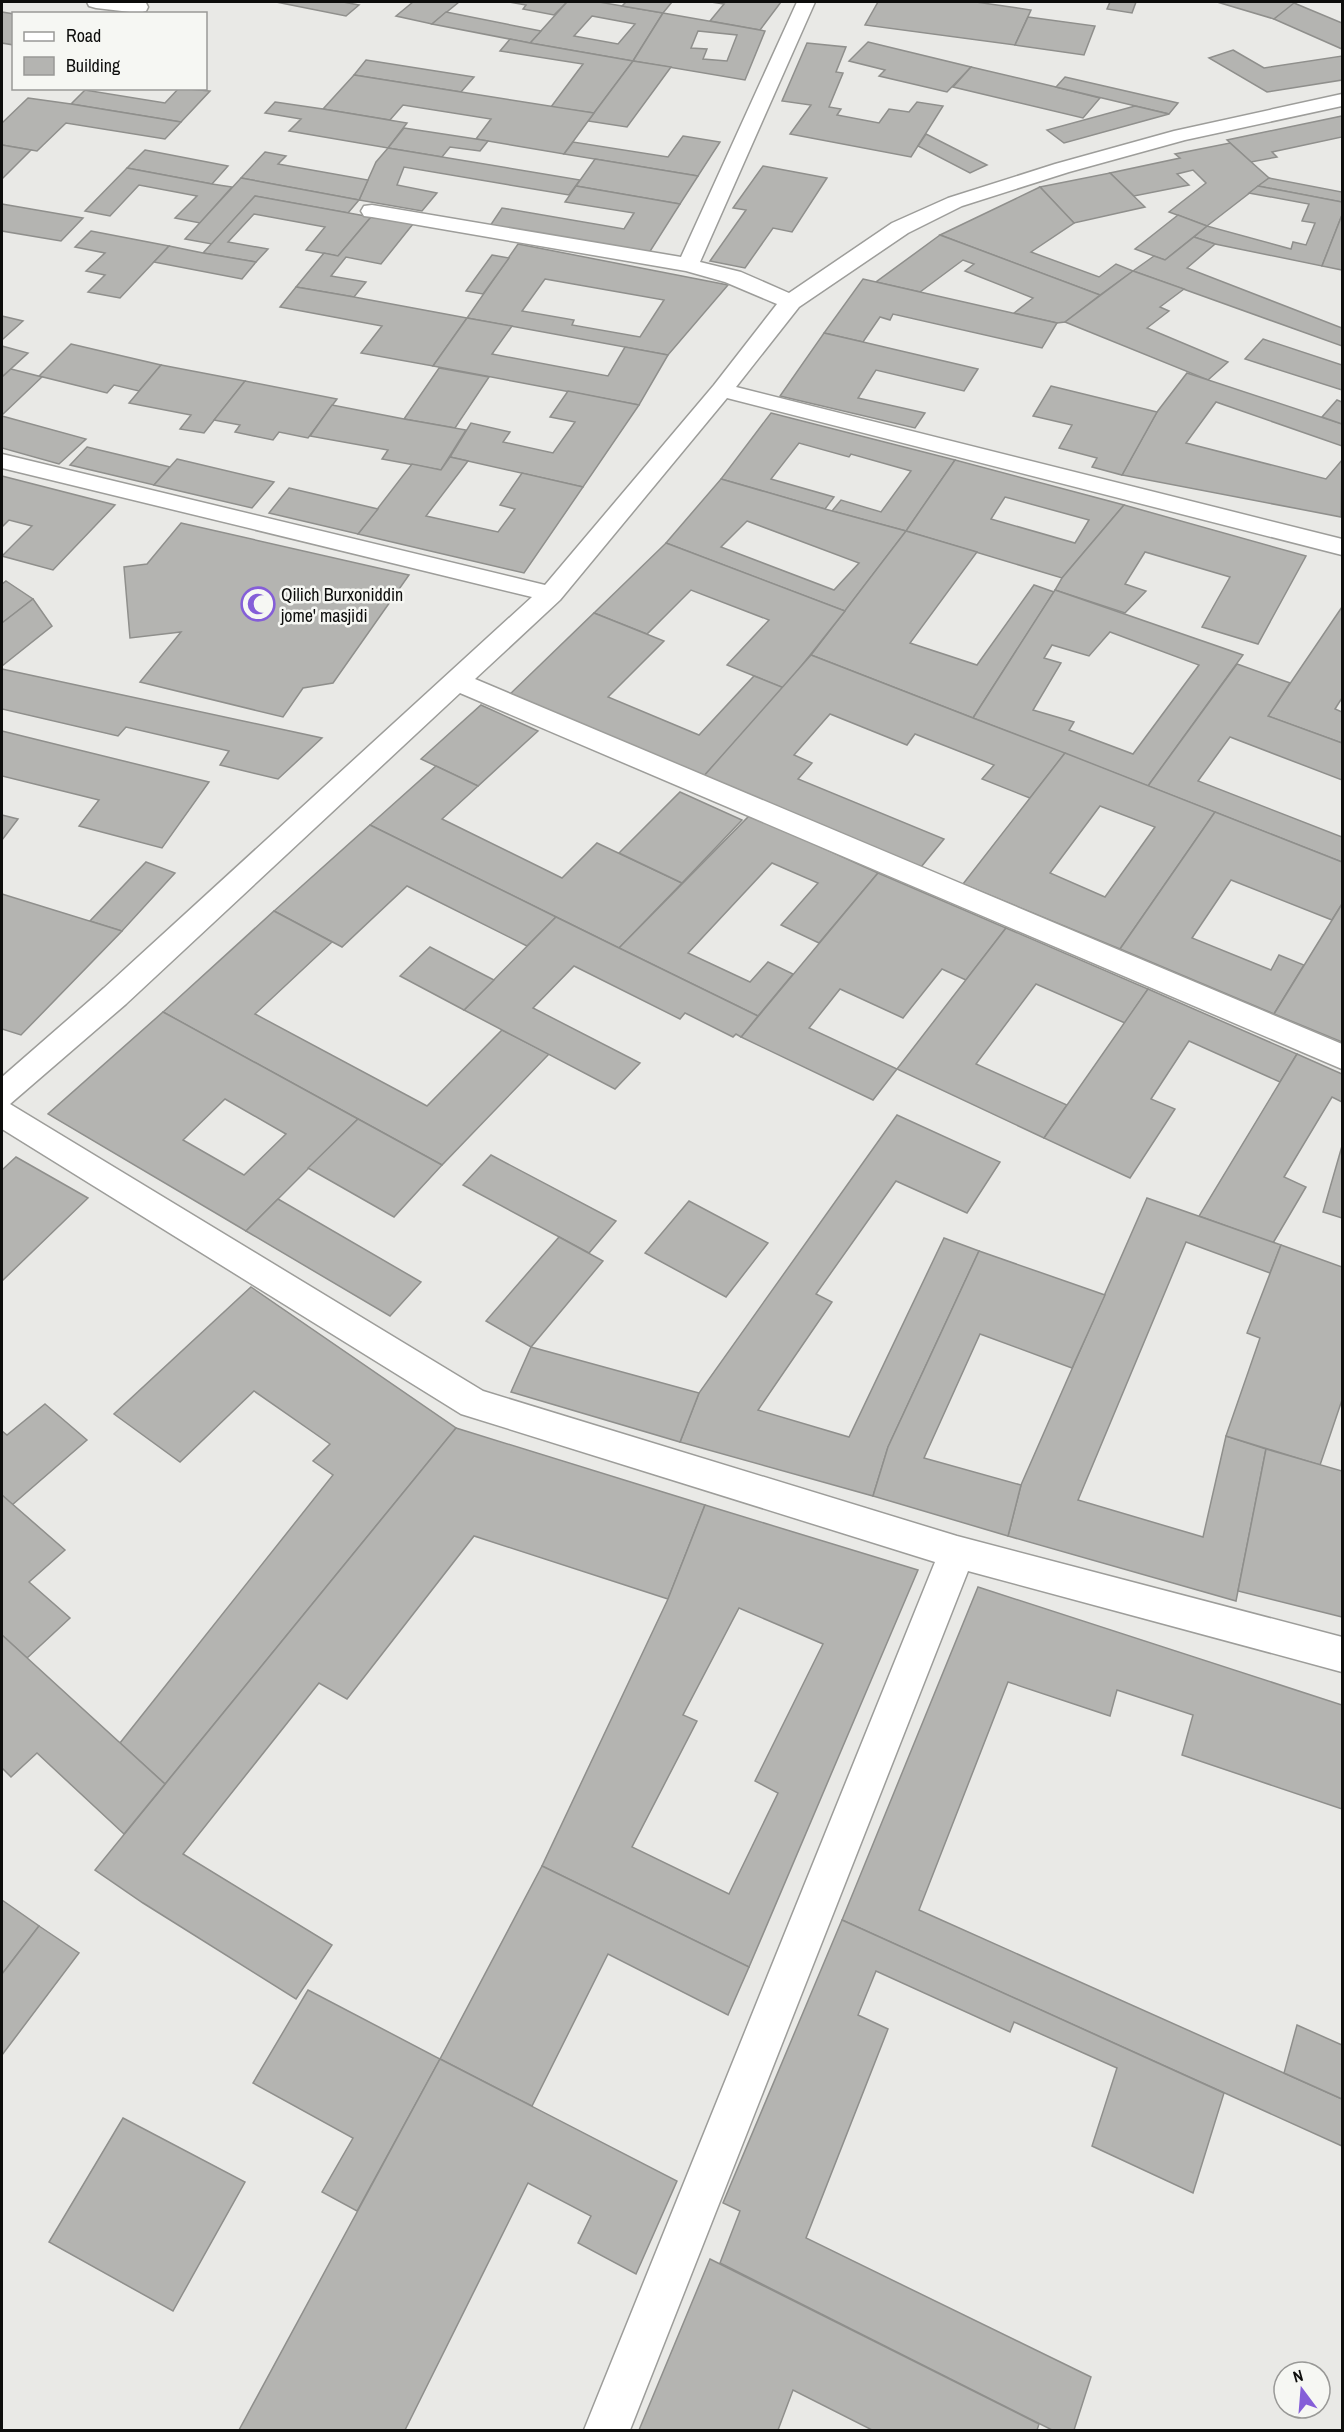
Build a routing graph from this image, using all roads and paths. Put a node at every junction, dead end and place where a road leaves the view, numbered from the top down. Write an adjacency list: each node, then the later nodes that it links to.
1 (96, 2): 3 (street)
2 (806, 2): 6 (street)
3 (139, 7)
4 (1342, 100): 7 (street)
5 (372, 211): 6 (street)
6 (688, 265): 7 (street)
7 (791, 302): 8 (street)
8 (722, 390): 10 (street); 11 (street)
9 (2, 461): 11 (street)
10 (1342, 547)
11 (551, 594): 12 (street)
12 (458, 682): 13 (street); 14 (street)
13 (1342, 1057)
14 (2, 1095)
15 (2, 1114): 16 (street)
16 (957, 1552): 17 (street); 18 (street)
17 (1342, 1655)
18 (607, 2430)

